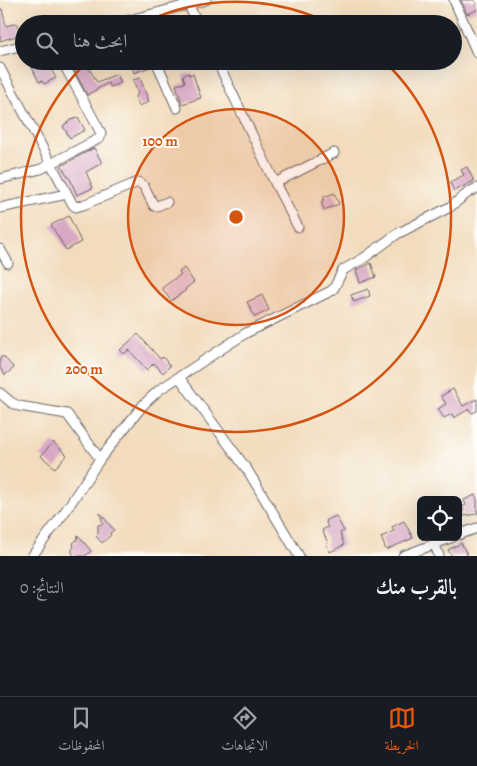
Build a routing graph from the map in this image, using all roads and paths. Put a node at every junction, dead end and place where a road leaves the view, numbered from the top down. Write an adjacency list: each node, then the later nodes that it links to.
1 (206, 0): 3 (street)
2 (454, 0): 6 (street)
3 (188, 4): 4 (street); 5 (street)
4 (156, 15)
5 (194, 15)
6 (461, 15)
7 (462, 18): 10 (street)
8 (15, 47): 9 (street)
9 (0, 51)
10 (477, 52)
11 (0, 68): 17 (street)
12 (67, 70): 17 (street)
13 (160, 70): 15 (street)
14 (222, 70): 19 (street)
15 (177, 108)
16 (334, 153): 19 (street)
17 (50, 164): 18 (street); 21 (street)
18 (0, 179)
19 (275, 183): 24 (street)
20 (477, 188): 27 (street)
21 (67, 194): 22 (street); 23 (street)
22 (167, 202)
23 (0, 208)
24 (298, 227)
25 (0, 249): 26 (street)
26 (8, 263)
27 (179, 377): 29 (street); 35 (street)
28 (0, 393): 29 (street)
29 (100, 459): 34 (street)
30 (477, 528): 31 (street)
31 (462, 534)
32 (444, 541): 33 (street)
33 (435, 545): 36 (street); 37 (street)
34 (32, 556)
35 (299, 556)
36 (404, 556)
37 (438, 556)

